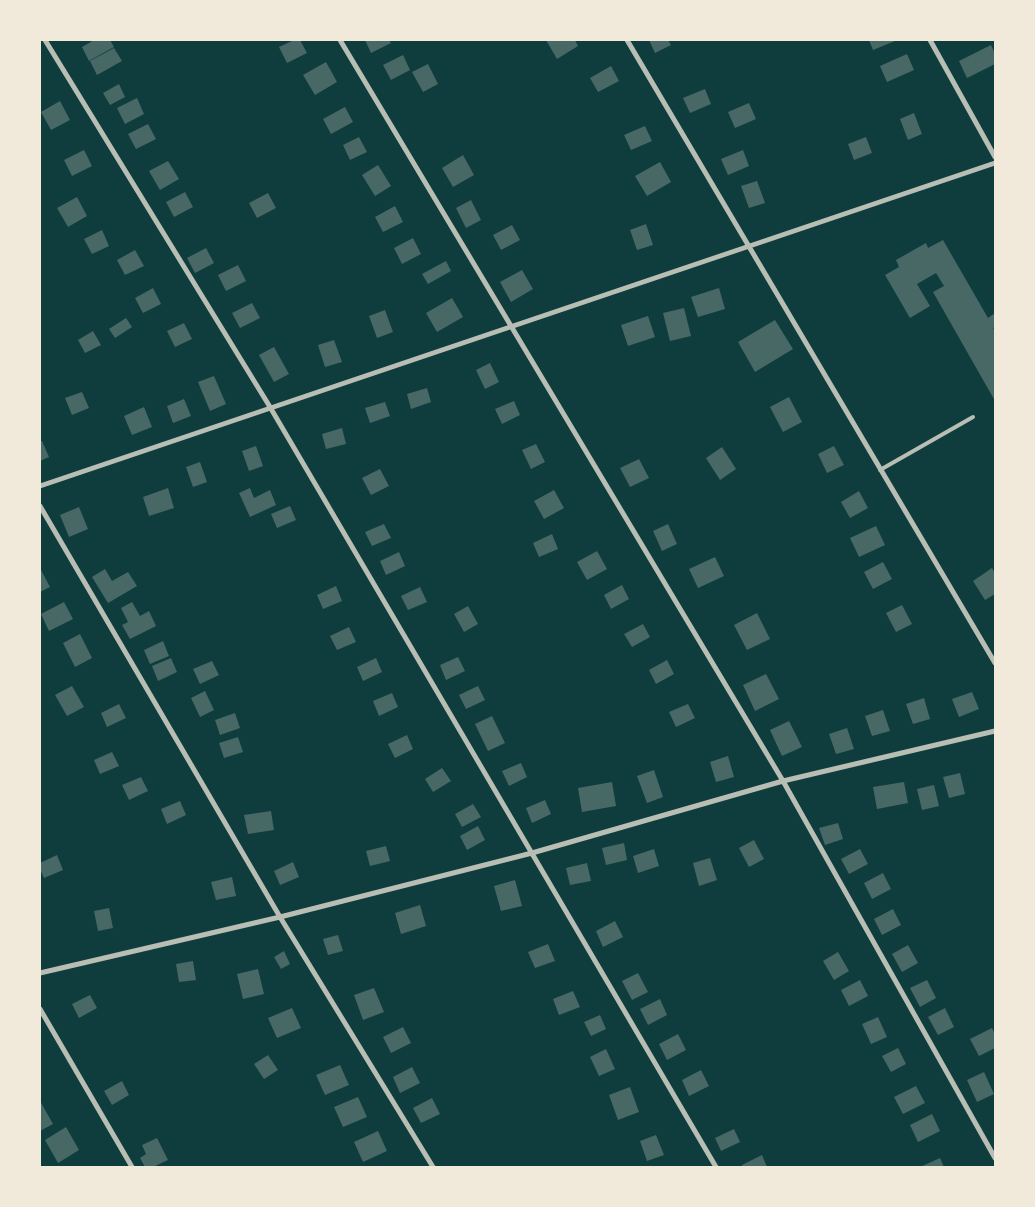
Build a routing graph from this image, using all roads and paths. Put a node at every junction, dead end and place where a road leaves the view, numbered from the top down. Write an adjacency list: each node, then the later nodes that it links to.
1 (45, 40): 9 (street)
2 (340, 40): 8 (street)
3 (627, 40): 7 (street)
4 (930, 40): 5 (street)
5 (995, 157)
6 (995, 163): 7 (street)
7 (748, 247): 8 (street); 11 (street)
8 (512, 326): 9 (street); 16 (street)
9 (270, 407): 12 (street); 17 (street)
10 (973, 417): 11 (lane)
11 (880, 470): 14 (street)
12 (40, 486)
13 (40, 506): 18 (street)
14 (995, 664)
15 (995, 731): 16 (street)
16 (783, 781): 17 (street); 21 (street)
17 (532, 853): 18 (street); 24 (street)
18 (280, 917): 19 (street); 23 (street)
19 (40, 973)
20 (40, 1009): 22 (street)
21 (995, 1158)
22 (132, 1167)
23 (433, 1167)
24 (716, 1167)

